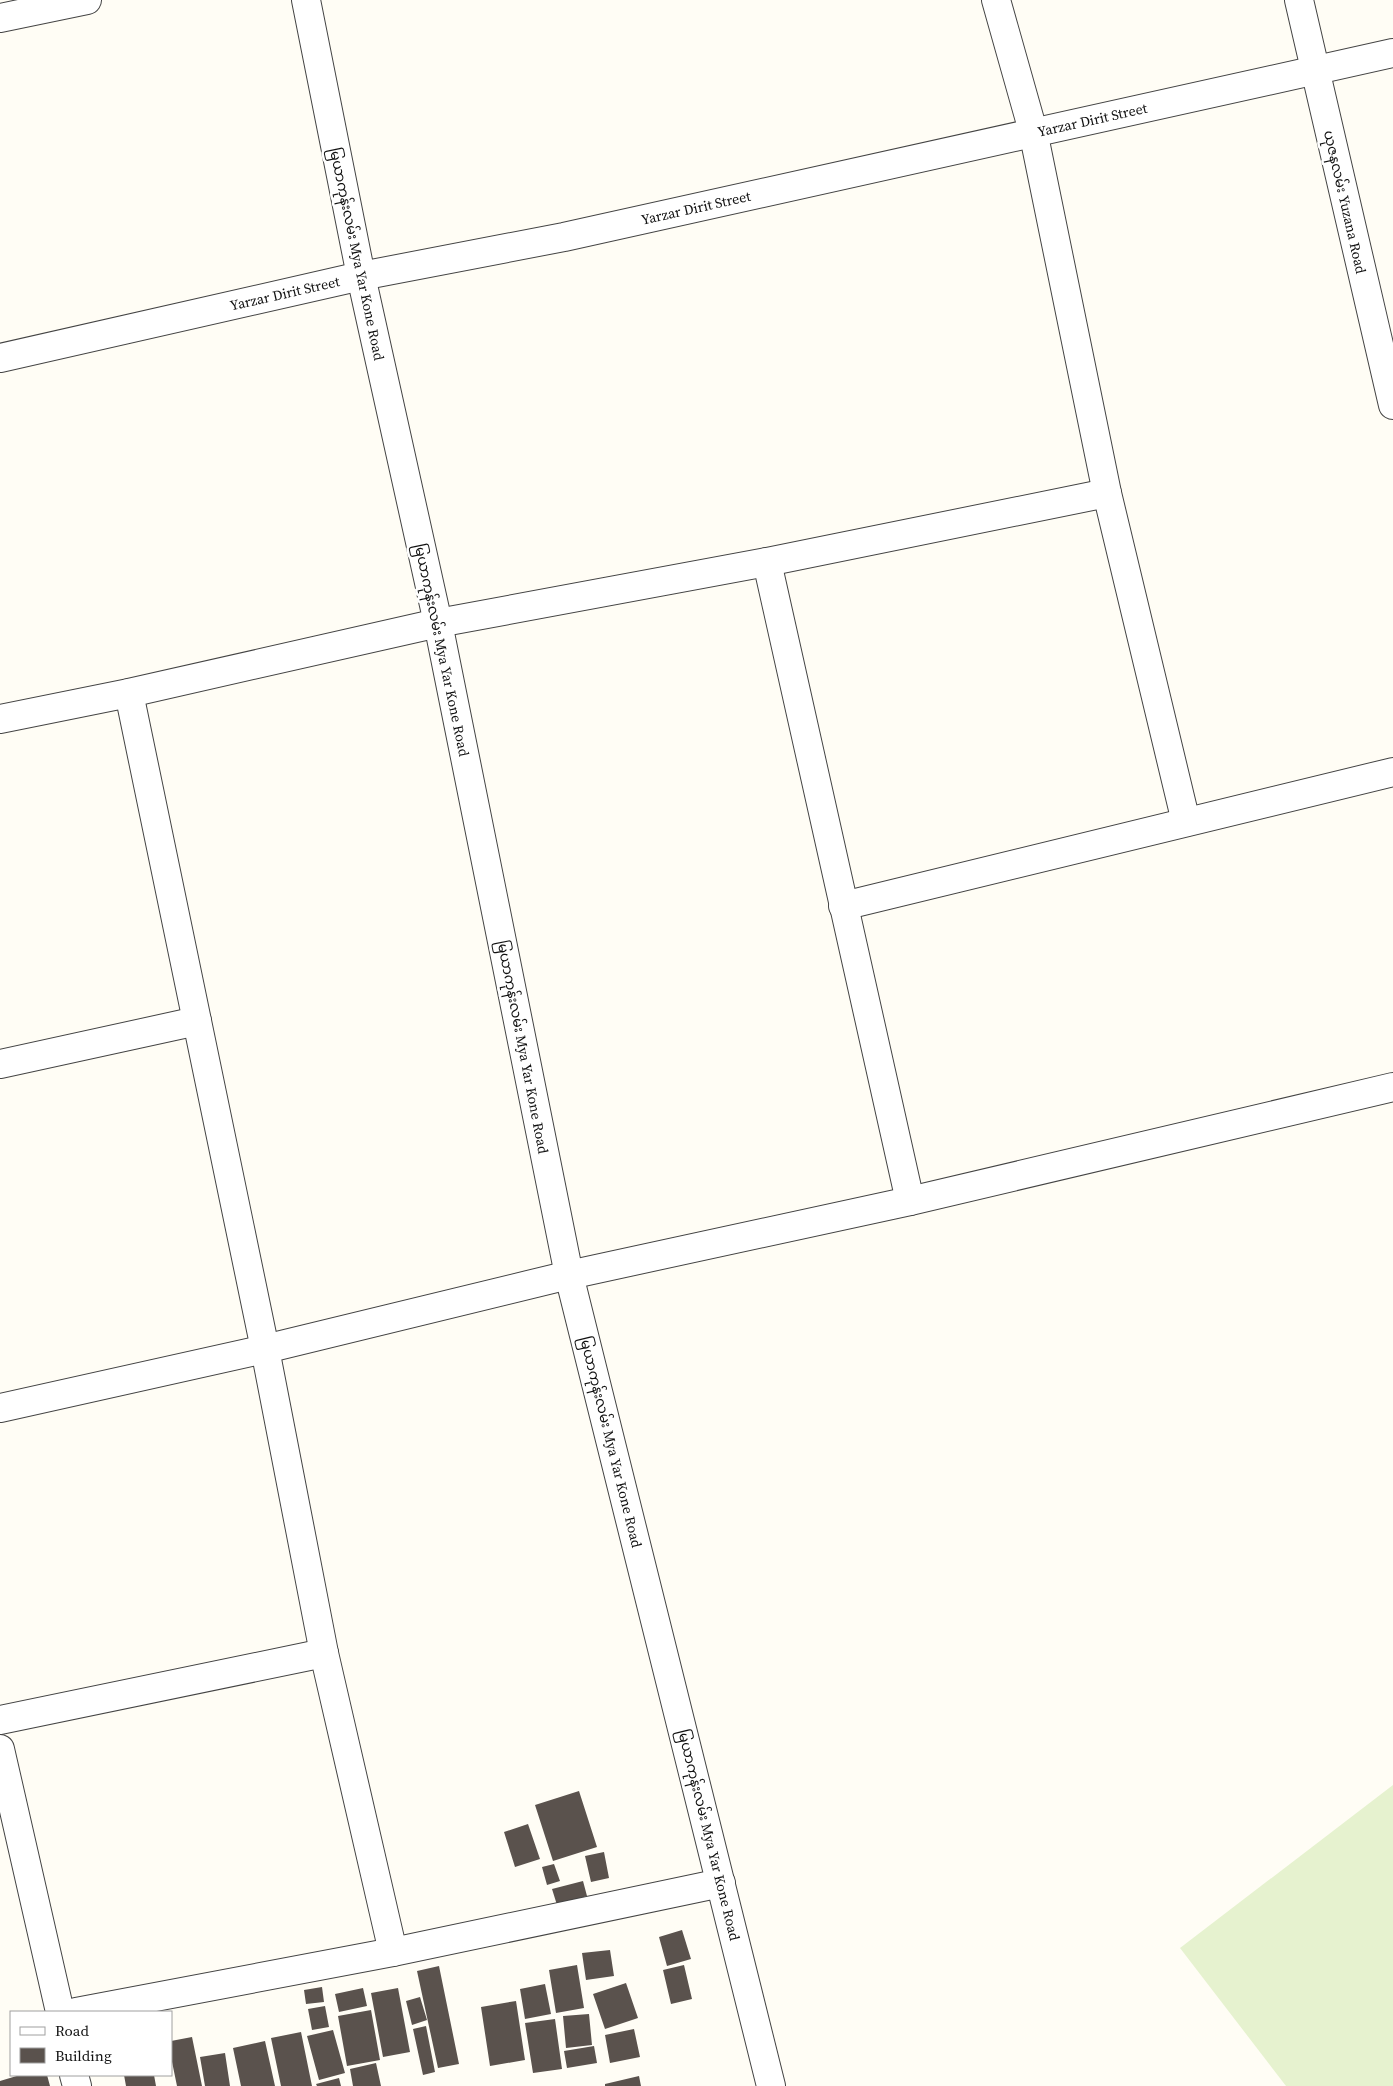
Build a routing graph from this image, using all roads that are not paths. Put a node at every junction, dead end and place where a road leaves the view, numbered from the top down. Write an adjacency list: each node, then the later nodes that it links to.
1 (87, 0): 5 (street)
2 (306, 0): 9 (street, မြယာကုန်းလမ်း Mya Yar Kone Road)
3 (996, 0): 8 (street)
4 (1299, 0): 7 (street, ယုဇနလမ်း Yuzana Road)
5 (0, 18)
6 (1393, 53): 7 (street, Yarzar Dirit Street)
7 (1314, 69): 8 (street, Yarzar Dirit Street); 11 (street, ယုဇနလမ်း Yuzana Road)
8 (1033, 131): 9 (street, Yarzar Dirit Street); 12 (street)
9 (361, 276): 10 (street, Yarzar Dirit Street); 14 (street, မြယာကုန်းလမ်း Mya Yar Kone Road)
10 (0, 358)
11 (1393, 405)
12 (1107, 493): 13 (street); 18 (street)
13 (767, 562): 14 (street); 19 (street)
14 (438, 623): 15 (street); 24 (street, မြယာကုန်းလမ်း Mya Yar Kone Road)
15 (129, 693): 16 (street); 20 (street)
16 (0, 719)
17 (1393, 772): 18 (street)
18 (1186, 822): 19 (street)
19 (843, 906): 23 (street)
20 (197, 1021): 21 (street); 25 (street)
21 (0, 1064)
22 (1393, 1087): 23 (street)
23 (910, 1201): 24 (street)
24 (569, 1275): 25 (street); 30 (street, မြယာကုန်းလမ်း Mya Yar Kone Road)
25 (265, 1349): 26 (street); 27 (street)
26 (0, 1408)
27 (324, 1653): 28 (street); 31 (street)
28 (0, 1720)
29 (0, 1749): 32 (street)
30 (721, 1883): 31 (street); 34 (street, မြယာကုန်းလမ်း Mya Yar Kone Road)
31 (393, 1952): 33 (street)
32 (60, 2011)
33 (81, 2011)
34 (771, 2086)

